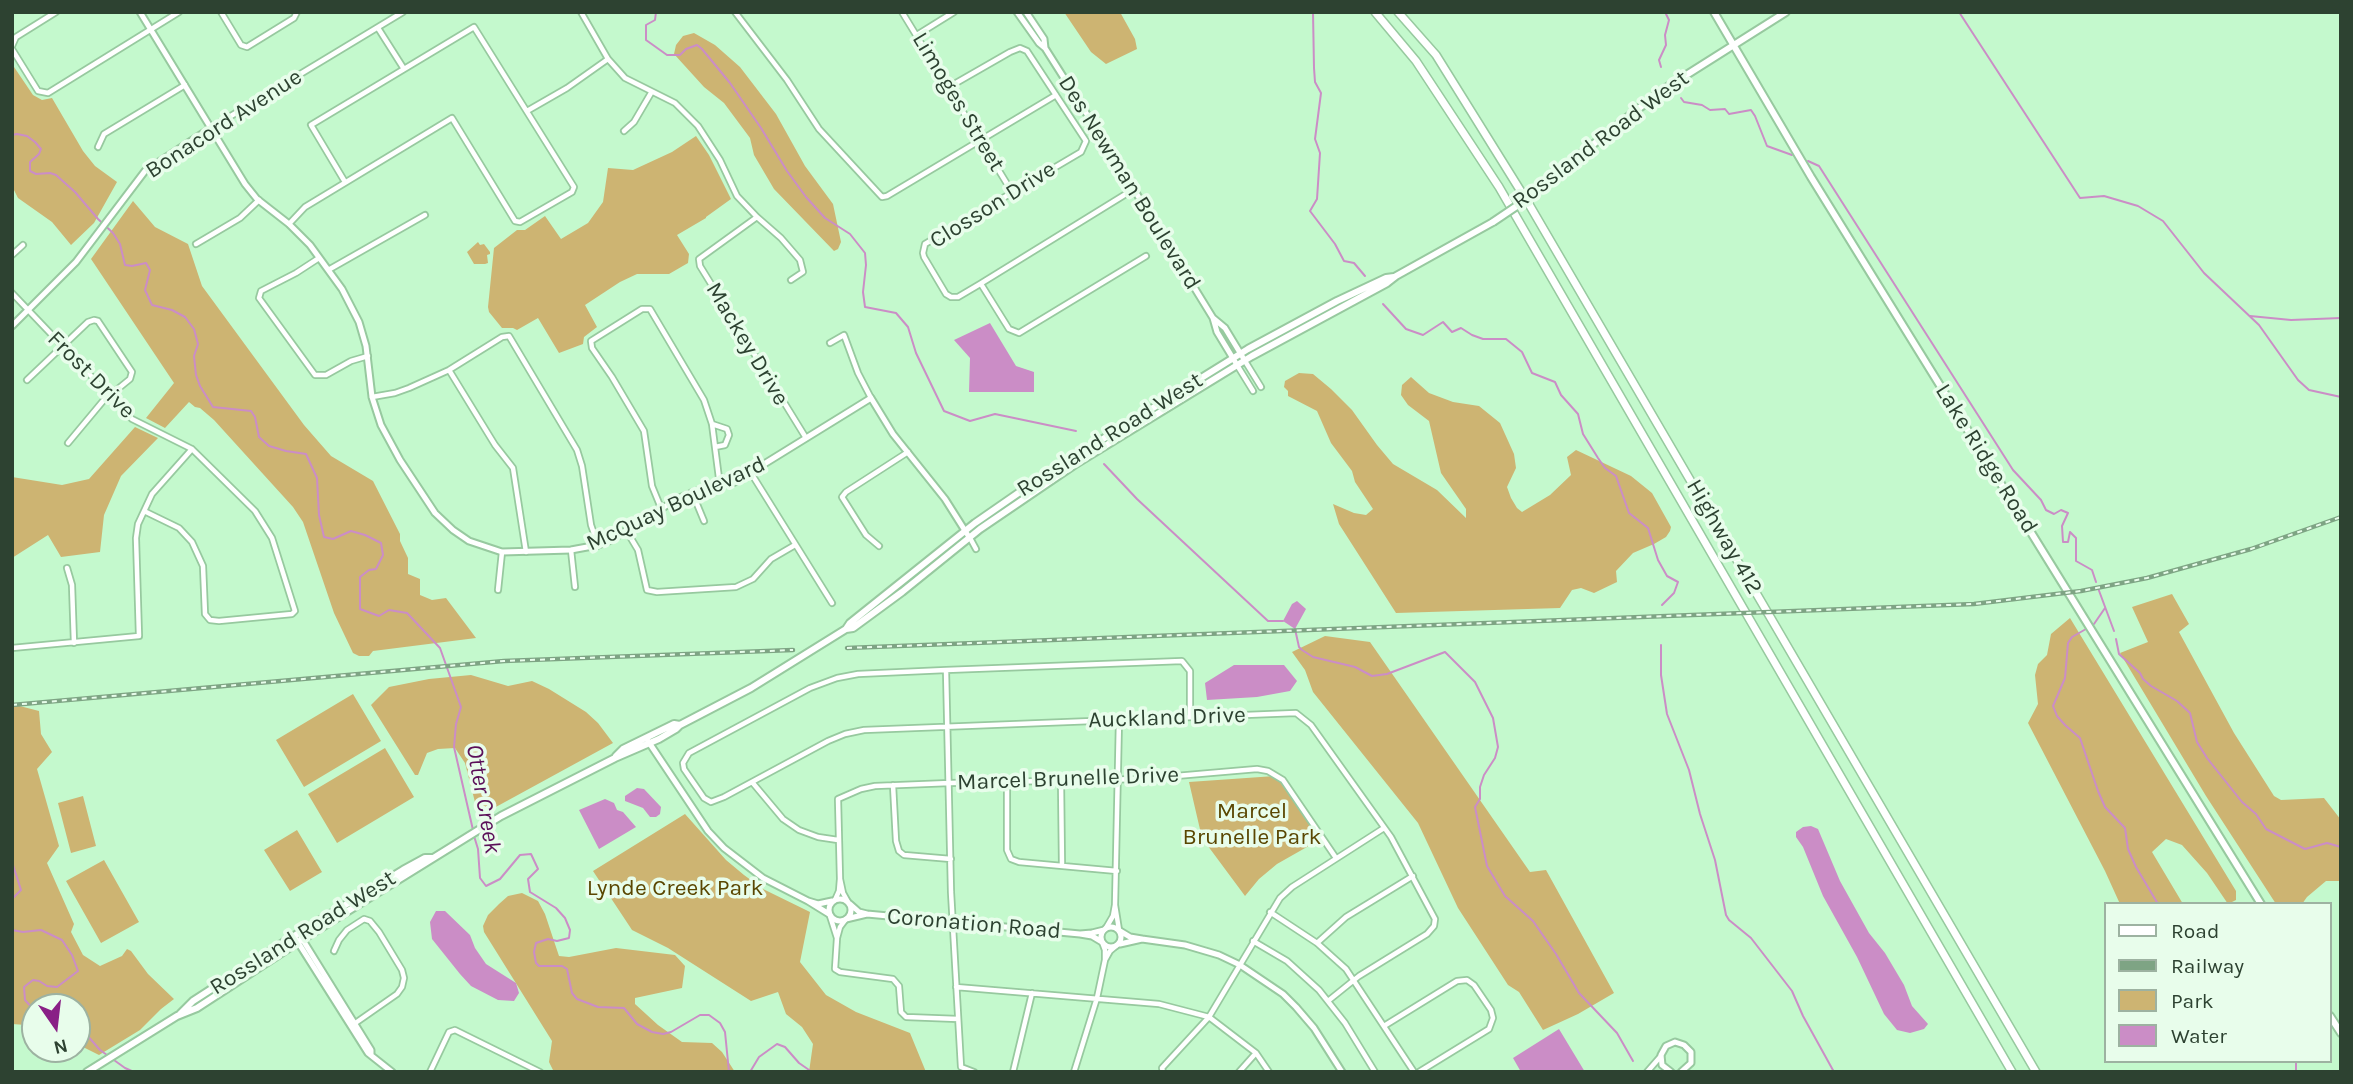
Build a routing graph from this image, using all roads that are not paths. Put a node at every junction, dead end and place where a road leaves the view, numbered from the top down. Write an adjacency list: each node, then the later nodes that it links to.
1 (56, 12): 21 (street)
2 (140, 12): 18 (street, McQuay Boulevard)
3 (179, 12): 18 (street)
4 (221, 12): 5 (street)
5 (297, 12)
6 (403, 12): 17 (street, Bonacord Avenue)
7 (581, 12): 23 (street)
8 (735, 12): 32 (street)
9 (902, 12): 19 (street, Limoges Street)
10 (954, 12): 19 (street)
11 (1017, 12): 22 (street, Des Newman Boulevard)
12 (1026, 12): 22 (street, Des Newman Boulevard)
13 (1376, 12): 168 (highway, Highway 412)
14 (1398, 12): 169 (highway, Highway 412)
15 (1714, 12): 20 (main road, Lake Ridge Road)
16 (1786, 12): 20 (main road, Rossland Road West)
17 (378, 27): 24 (street); 30 (street, Bonacord Avenue)
18 (151, 29): 21 (street); 25 (street, McQuay Boulevard)
19 (918, 35): 26 (street, Limoges Street)
20 (1732, 45): 47 (main road, Rossland Road West, bridge); 117 (main road, Lake Ridge Road)
21 (12, 47)
22 (1045, 48): 35 (street, Des Newman Boulevard)
23 (608, 60): 27 (street); 29 (street)
24 (404, 69): 29 (street); 34 (street)
25 (185, 85): 30 (street, McQuay Boulevard); 33 (street)
26 (949, 87): 28 (street, Closson Drive); 32 (street, Limoges Street)
27 (651, 93): 31 (street); 39 (street)
28 (1056, 95): 32 (street); 36 (street, Closson Drive)
29 (527, 111): 34 (street)
30 (211, 128): 37 (street, McQuay Boulevard); 51 (street, Bonacord Avenue)
31 (624, 131)
32 (981, 141): 36 (street, Limoges Street)
33 (98, 147)
34 (345, 182): 40 (street)
35 (1134, 190): 49 (street, Closson Drive); 52 (street, Des Newman Boulevard)
36 (1012, 192): 49 (street, Closson Drive)
37 (259, 200): 40 (street, McQuay Boulevard); 41 (street)
38 (425, 215): 46 (street)
39 (757, 218): 48 (street); 69 (street, Mackey Drive)
40 (289, 224): 45 (street, McQuay Boulevard)
41 (196, 244)
42 (23, 245): 43 (street)
43 (12, 255)
44 (1146, 256): 49 (street)
45 (320, 258): 46 (street, McQuay Boulevard); 57 (street)
46 (330, 269): 57 (street, McQuay Boulevard)
47 (1396, 276): 56 (main road, Rossland Road West); 59 (main road, Rossland Road West)
48 (791, 280)
49 (980, 284)
50 (12, 293): 51 (street, Frost Drive)
51 (29, 311): 53 (street, Bonacord Avenue); 55 (street, Frost Drive)
52 (1213, 318): 56 (street, Des Newman Boulevard); 58 (street, Des Newman Boulevard)
53 (12, 326)
54 (830, 343): 67 (street)
55 (63, 346): 62 (street); 65 (street, Frost Drive); 65 (street)
56 (1240, 353): 58 (main road, Rossland Road West); 59 (street, Des Newman Boulevard)
57 (368, 356): 66 (street, McQuay Boulevard)
58 (1233, 358): 60 (street, Des Newman Boulevard); 81 (main road, Rossland Road West)
59 (1245, 361): 60 (main road, Rossland Road West); 63 (street, Des Newman Boulevard)
60 (1237, 365): 64 (street, Des Newman Boulevard); 81 (main road, Rossland Road West)
61 (449, 370): 66 (street); 82 (street); 88 (street)
62 (27, 380)
63 (1261, 387)
64 (1253, 391)
65 (109, 396): 70 (street); 72 (street, Frost Drive)
66 (372, 397): 87 (street, McQuay Boulevard)
67 (871, 398): 69 (street, McQuay Boulevard); 73 (street)
68 (712, 424): 71 (street); 71 (street); 77 (street)
69 (806, 439): 74 (street, McQuay Boulevard)
70 (68, 443)
71 (715, 447): 75 (street)
72 (192, 449): 78 (street); 78 (street, Frost Drive)
73 (908, 452): 81 (street); 84 (street)
74 (751, 473): 75 (street, McQuay Boulevard); 83 (street)
75 (720, 486): 76 (street, McQuay Boulevard)
76 (692, 492): 77 (street, McQuay Boulevard); 79 (street)
77 (661, 508): 80 (street, McQuay Boulevard)
78 (144, 511): 93 (street)
79 (704, 521)
80 (626, 530): 82 (street, McQuay Boulevard); 83 (street)
81 (967, 534): 85 (street); 99 (main road, Rossland Road West)
82 (598, 545): 86 (street, McQuay Boulevard)
83 (794, 545): 92 (street)
84 (879, 546)
85 (976, 549)
86 (571, 550): 88 (street, McQuay Boulevard); 90 (street)
87 (502, 552): 88 (street, McQuay Boulevard); 91 (street)
88 (526, 552)
89 (67, 568): 93 (street)
90 (575, 587)
91 (498, 590)
92 (832, 603)
93 (74, 643): 94 (street)
94 (12, 648)
95 (946, 670): 96 (street); 98 (street); 102 (street, Auckland Drive)
96 (1191, 717): 97 (street, Auckland Drive); 106 (street, Auckland Drive)
97 (1119, 720): 98 (street, Auckland Drive); 100 (street)
98 (948, 727): 102 (street, Auckland Drive); 104 (street)
99 (648, 741): 115 (street); 127 (main road, Rossland Road West)
100 (1118, 779): 101 (street, Marcel Brunelle Drive); 108 (street, Marcel Brunelle Drive); 111 (street)
101 (1061, 781): 103 (street, Marcel Brunelle Drive); 110 (street)
102 (752, 782): 107 (street)
103 (1007, 782): 104 (street, Marcel Brunelle Drive); 110 (street)
104 (950, 783): 105 (street, Marcel Brunelle Drive); 109 (street)
105 (893, 785): 107 (street, Marcel Brunelle Drive); 109 (street)
106 (1384, 828): 108 (street); 112 (street, Auckland Drive)
107 (838, 840): 113 (street, Marcel Brunelle Drive)
108 (1336, 858): 119 (street)
109 (951, 859): 123 (street)
110 (1062, 866): 111 (street)
111 (1117, 871): 118 (street)
112 (1413, 876): 132 (street); 137 (street, Auckland Drive)
113 (840, 879): 114 (street, Marcel Brunelle Drive); 116 (street, Marcel Brunelle Drive)
114 (835, 900): 115 (street); 116 (street); 121 (street)
115 (807, 901): 121 (street)
116 (848, 902): 120 (street, Coronation Road); 122 (street)
117 (2260, 902)
118 (1115, 905): 124 (street); 125 (street)
119 (1270, 912): 130 (street); 132 (street)
120 (867, 914): 122 (street, Coronation Road); 123 (street, Coronation Road)
121 (830, 916): 122 (street); 129 (street)
122 (846, 919): 129 (street)
123 (952, 923): 126 (street, Coronation Road); 138 (street)
124 (1105, 929): 125 (street); 126 (street, Coronation Road); 131 (street)
125 (1119, 930): 128 (street); 133 (street)
126 (1080, 934): 131 (street, Coronation Road)
127 (299, 938): 144 (street); 150 (main road, Rossland Road West)
128 (1142, 939): 133 (street); 136 (street)
129 (837, 940): 143 (street)
130 (1253, 941): 136 (street); 141 (street)
131 (1102, 942): 133 (street); 135 (street)
132 (1317, 943): 137 (street)
133 (1117, 945): 135 (street)
134 (334, 951): 144 (street)
135 (1105, 960): 140 (street)
136 (1240, 965): 142 (street); 149 (street)
137 (1354, 981): 141 (street, Auckland Drive); 145 (street)
138 (956, 988): 139 (street); 143 (street)
139 (1032, 993): 140 (street); 155 (street)
140 (1097, 998): 142 (street); 156 (street)
141 (1328, 1001): 161 (street)
142 (1209, 1017): 146 (street); 157 (street)
143 (958, 1019): 154 (street)
144 (352, 1025): 151 (street)
145 (1384, 1026): 162 (street); 163 (street)
146 (1256, 1053): 158 (street); 159 (street)
147 (1661, 1055): 148 (street); 164 (street); 165 (street)
148 (1691, 1058): 166 (street); 167 (street)
149 (1341, 1070): 160 (street)
150 (87, 1072)
151 (392, 1072)
152 (430, 1072): 153 (street)
153 (540, 1072)
154 (974, 1072)
155 (1013, 1072)
156 (1074, 1072)
157 (1163, 1072)
158 (1239, 1072)
159 (1269, 1072)
160 (1332, 1072)
161 (1375, 1072)
162 (1414, 1072)
163 (1419, 1072)
164 (1647, 1072)
165 (1669, 1072)
166 (1681, 1072)
167 (1694, 1072)
168 (2012, 1072)
169 (2036, 1072)

